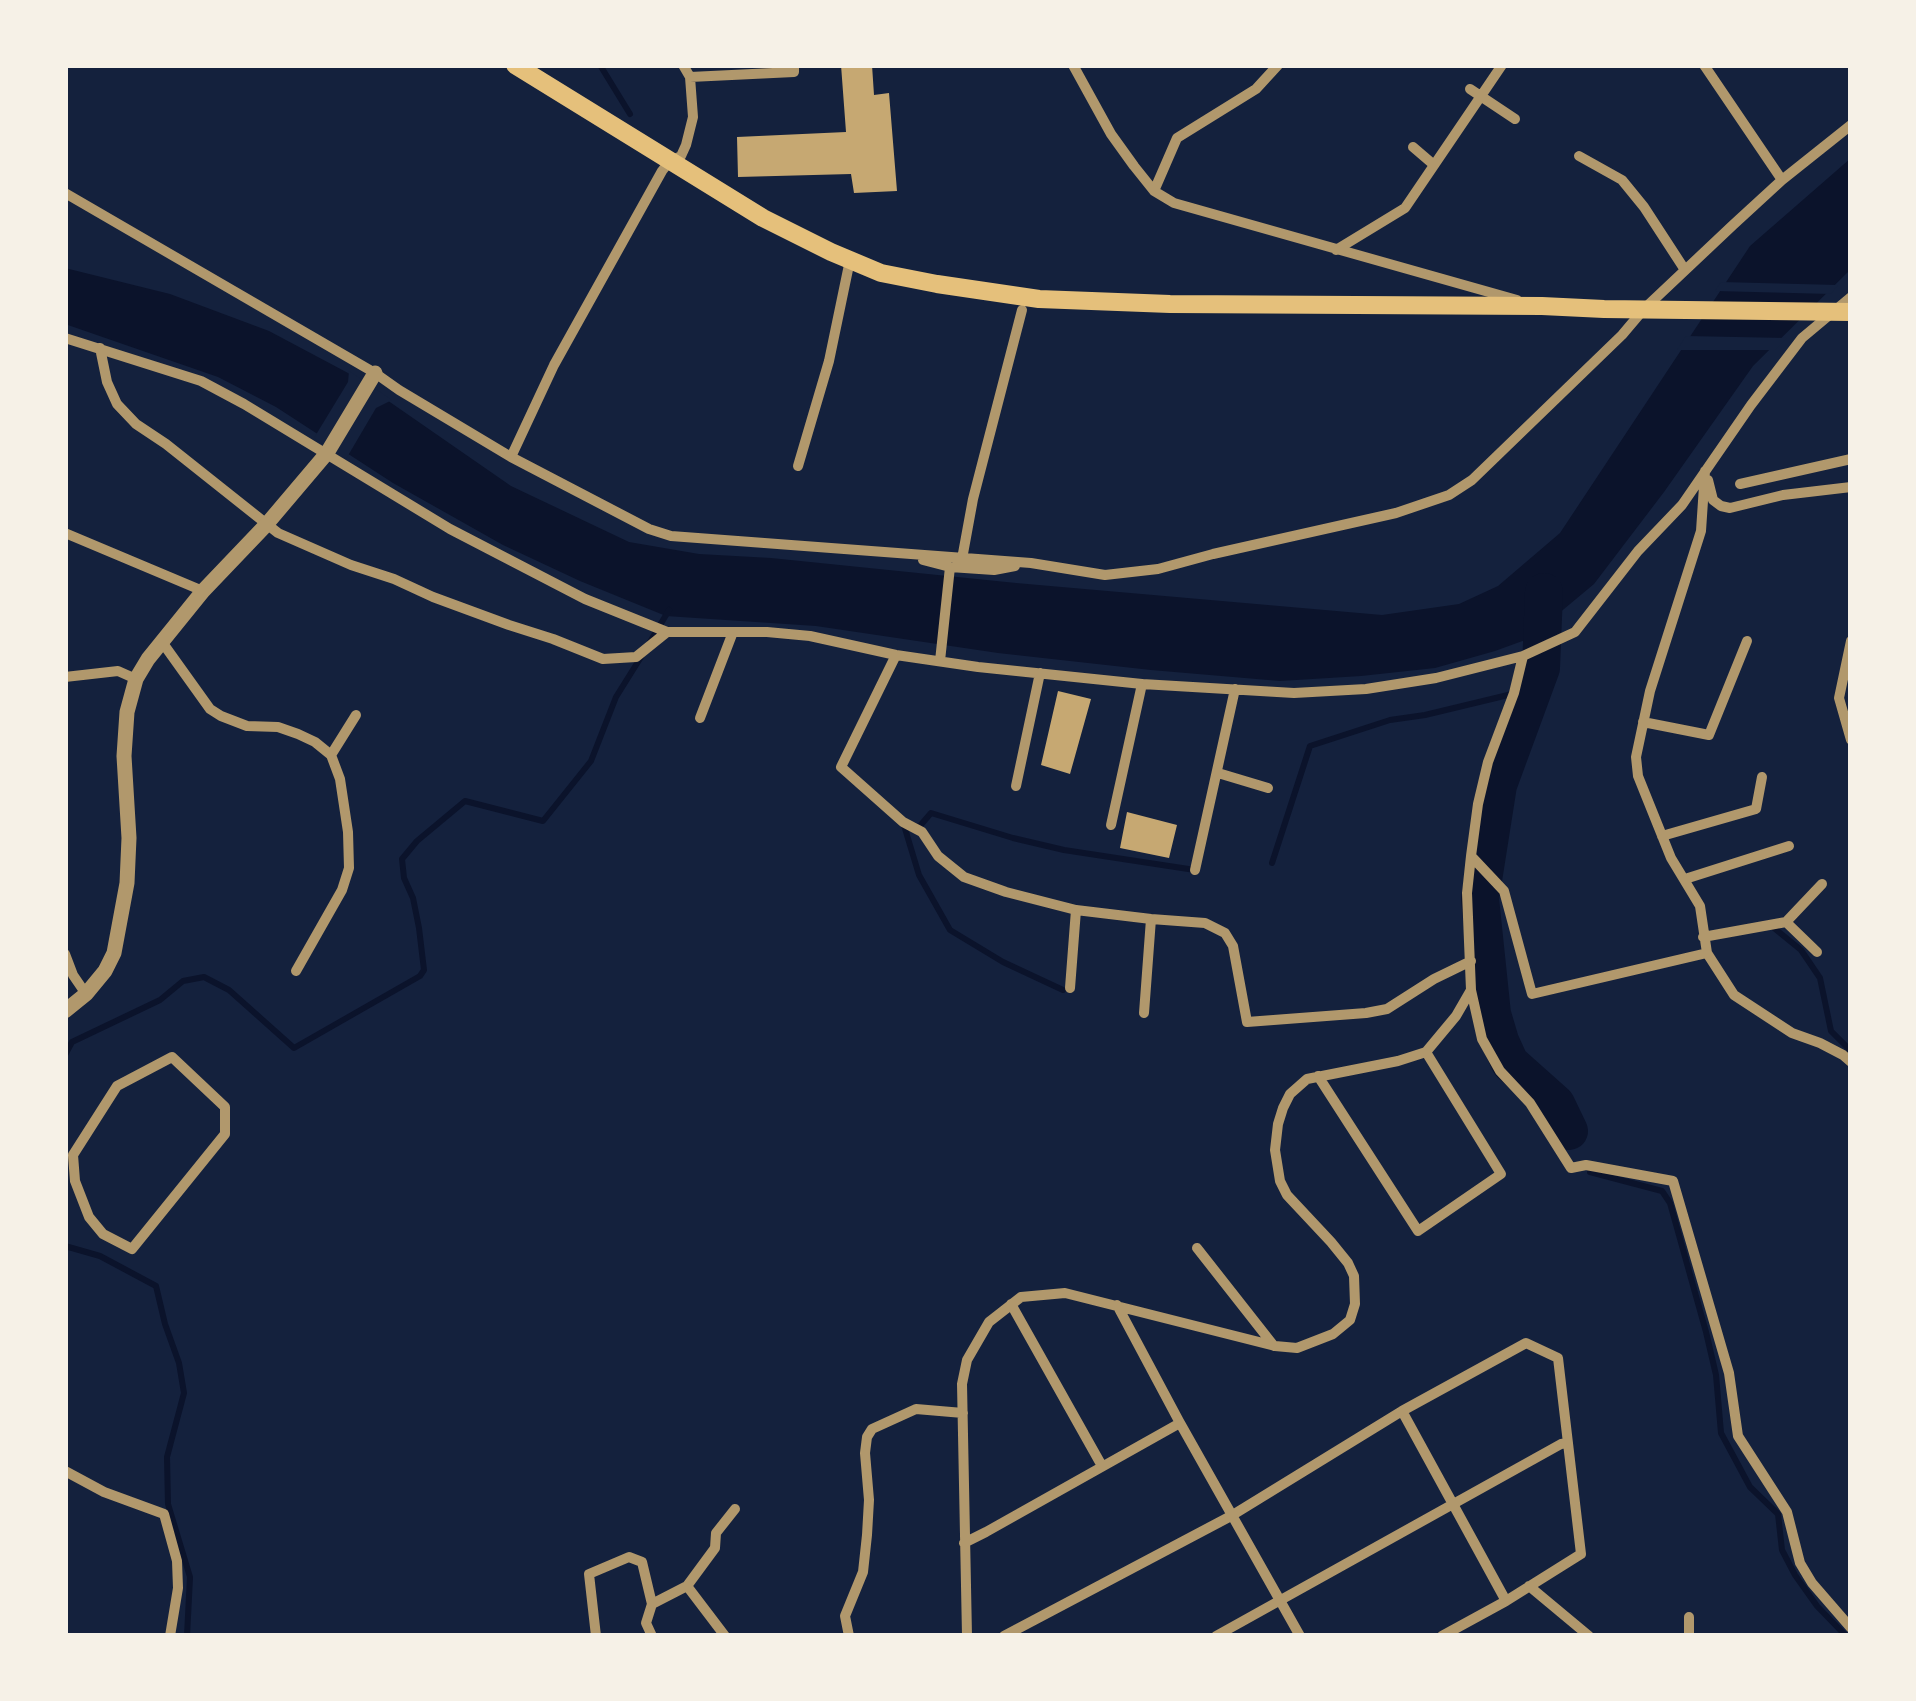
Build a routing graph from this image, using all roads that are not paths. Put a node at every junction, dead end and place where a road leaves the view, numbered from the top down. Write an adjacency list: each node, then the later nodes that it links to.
1 (515, 65): 15 (main road)
2 (684, 65): 8 (street)
3 (794, 65): 8 (street)
4 (1074, 65): 18 (street)
5 (1278, 65): 18 (street)
6 (1502, 65): 10 (street)
7 (1704, 65): 17 (street)
8 (690, 77): 15 (street)
9 (1470, 89): 10 (street)
10 (1482, 96): 11 (street); 16 (street)
11 (1516, 118)
12 (1851, 125): 17 (street)
13 (1413, 147): 16 (street)
14 (1579, 156): 22 (street)
15 (669, 162): 21 (main road); 32 (street)
16 (1434, 165): 20 (street)
17 (1782, 180): 22 (street)
18 (1154, 190): 20 (street)
19 (65, 193): 30 (street)
20 (1336, 250): 24 (street)
21 (850, 260): 24 (main road); 34 (street)
22 (1686, 270): 25 (street)
23 (1851, 297): 27 (street)
24 (1542, 306): 25 (main road)
25 (1644, 309): 27 (main road); 42 (street)
26 (1022, 310): 41 (street)
27 (1835, 312): 35 (street)
28 (65, 338): 29 (street)
29 (100, 348): 31 (street); 38 (street)
30 (371, 380): 31 (street); 32 (street)
31 (327, 453): 38 (street); 45 (street)
32 (511, 457): 40 (street)
33 (1851, 459): 36 (street)
34 (798, 466)
35 (1705, 470): 37 (street); 51 (street); 60 (street)
36 (1740, 484)
37 (1851, 487)
38 (266, 525): 44 (street); 45 (street)
39 (65, 533): 44 (street)
40 (902, 552): 41 (street); 43 (street)
41 (962, 559): 42 (street)
42 (1030, 563): 43 (street)
43 (950, 567): 52 (street)
44 (204, 591): 49 (street)
45 (667, 632): 46 (street)
46 (733, 632): 50 (street); 59 (street)
47 (1747, 641): 60 (street)
48 (1851, 641): 61 (street)
49 (162, 642): 55 (street); 62 (street)
50 (896, 655): 52 (street); 74 (street)
51 (1524, 656): 57 (street); 70 (street)
52 (940, 662): 53 (street)
53 (1040, 674): 56 (street); 65 (street)
54 (65, 678): 55 (street)
55 (136, 679): 85 (street)
56 (1142, 684): 57 (street); 67 (street)
57 (1235, 689): 63 (street)
58 (356, 716): 62 (street)
59 (700, 718)
60 (1643, 722): 68 (street)
61 (1851, 740)
62 (331, 755): 82 (street)
63 (1218, 773): 66 (street); 71 (street)
64 (1762, 777): 68 (street)
65 (1016, 786)
66 (1268, 788)
67 (1111, 824)
68 (1662, 836): 72 (street)
69 (1789, 846): 72 (street)
70 (1475, 859): 79 (street); 81 (street)
71 (1196, 870)
72 (1685, 880): 77 (street)
73 (1822, 884): 76 (street)
74 (1076, 910): 75 (street); 83 (street)
75 (1151, 919): 81 (street); 87 (street)
76 (1786, 922): 77 (street); 78 (street)
77 (1704, 937): 79 (street)
78 (1817, 952)
79 (1707, 953): 89 (street)
80 (65, 954): 85 (street)
81 (1471, 961): 84 (street)
82 (296, 971)
83 (1070, 988)
84 (1471, 990): 88 (street); 112 (street)
85 (86, 994): 86 (street)
86 (65, 1011)
87 (1144, 1013)
88 (1426, 1052): 90 (street); 90 (street)
89 (1851, 1062)
90 (1318, 1076): 95 (street)
91 (70, 1182): 91 (street)
92 (1196, 1248): 95 (street)
93 (1012, 1304): 94 (street); 97 (street); 100 (street)
94 (1117, 1306): 95 (street); 98 (street)
95 (1275, 1346)
96 (1402, 1411): 99 (street); 102 (street); 104 (street)
97 (963, 1413): 105 (street); 117 (street)
98 (1180, 1423): 100 (street); 104 (street)
99 (1568, 1443): 102 (street); 107 (street)
100 (1102, 1466): 105 (street)
101 (65, 1471): 113 (street)
102 (1453, 1504): 108 (street); 109 (street)
103 (734, 1508): 106 (street)
104 (1232, 1516): 108 (street); 119 (street)
105 (964, 1543): 118 (street)
106 (686, 1586): 110 (street); 116 (street)
107 (1529, 1586): 109 (street); 123 (street)
108 (1280, 1601): 120 (street); 121 (street)
109 (1506, 1601): 122 (street)
110 (652, 1604): 114 (street); 115 (street)
111 (1688, 1617): 124 (street)
112 (1851, 1628)
113 (170, 1636)
114 (596, 1636)
115 (652, 1636)
116 (726, 1636)
117 (849, 1636)
118 (966, 1636)
119 (1004, 1636)
120 (1216, 1636)
121 (1300, 1636)
122 (1442, 1636)
123 (1589, 1636)
124 (1689, 1636)

